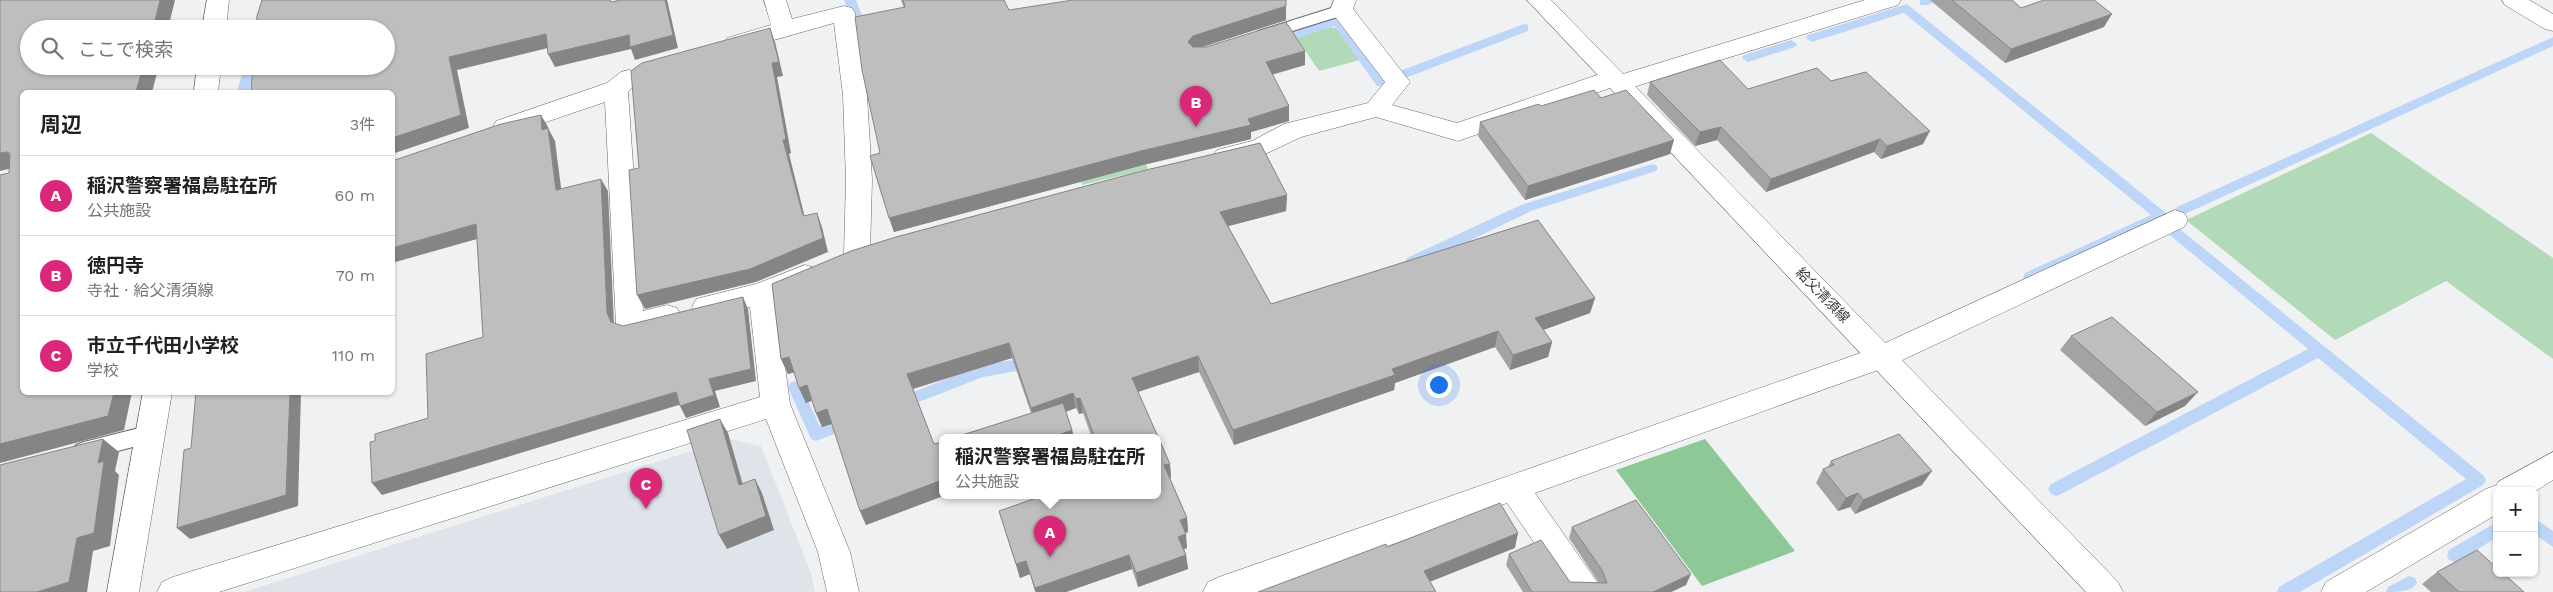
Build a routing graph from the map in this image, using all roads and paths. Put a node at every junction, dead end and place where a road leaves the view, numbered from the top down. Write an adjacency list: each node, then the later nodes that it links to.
1 (218, 0): 7 (street)
2 (775, 0): 9 (street)
3 (1538, 0): 14 (street, 給父清須線)
4 (1890, 0): 14 (street)
5 (2513, 0): 8 (street)
6 (1343, 5): 10 (lane); 17 (street)
7 (215, 20)
8 (2553, 24)
9 (784, 30): 11 (street); 22 (street)
10 (1247, 41)
11 (712, 49)
12 (648, 66): 15 (street)
13 (208, 75): 16 (street)
14 (1617, 81): 17 (street); 24 (street, 給父清須線)
15 (616, 89): 18 (street); 23 (street)
16 (206, 90)
17 (1376, 109): 19 (street)
18 (485, 134)
19 (1201, 162)
20 (2174, 220): 24 (street)
21 (885, 246): 22 (street)
22 (857, 253): 23 (street)
23 (762, 294): 26 (street)
24 (1882, 358): 31 (street); 38 (street, 給父清須線)
25 (158, 395): 27 (street)
26 (775, 404): 34 (street); 35 (street)
27 (151, 434): 28 (lane); 33 (street)
28 (66, 455)
29 (2553, 465): 30 (street)
30 (2516, 487)
31 (1514, 488): 36 (street); 37 (street)
32 (2493, 500): 39 (street)
33 (123, 592)
34 (173, 592)
35 (843, 592)
36 (1219, 592)
37 (1586, 592)
38 (2107, 592)
39 (2337, 592)

